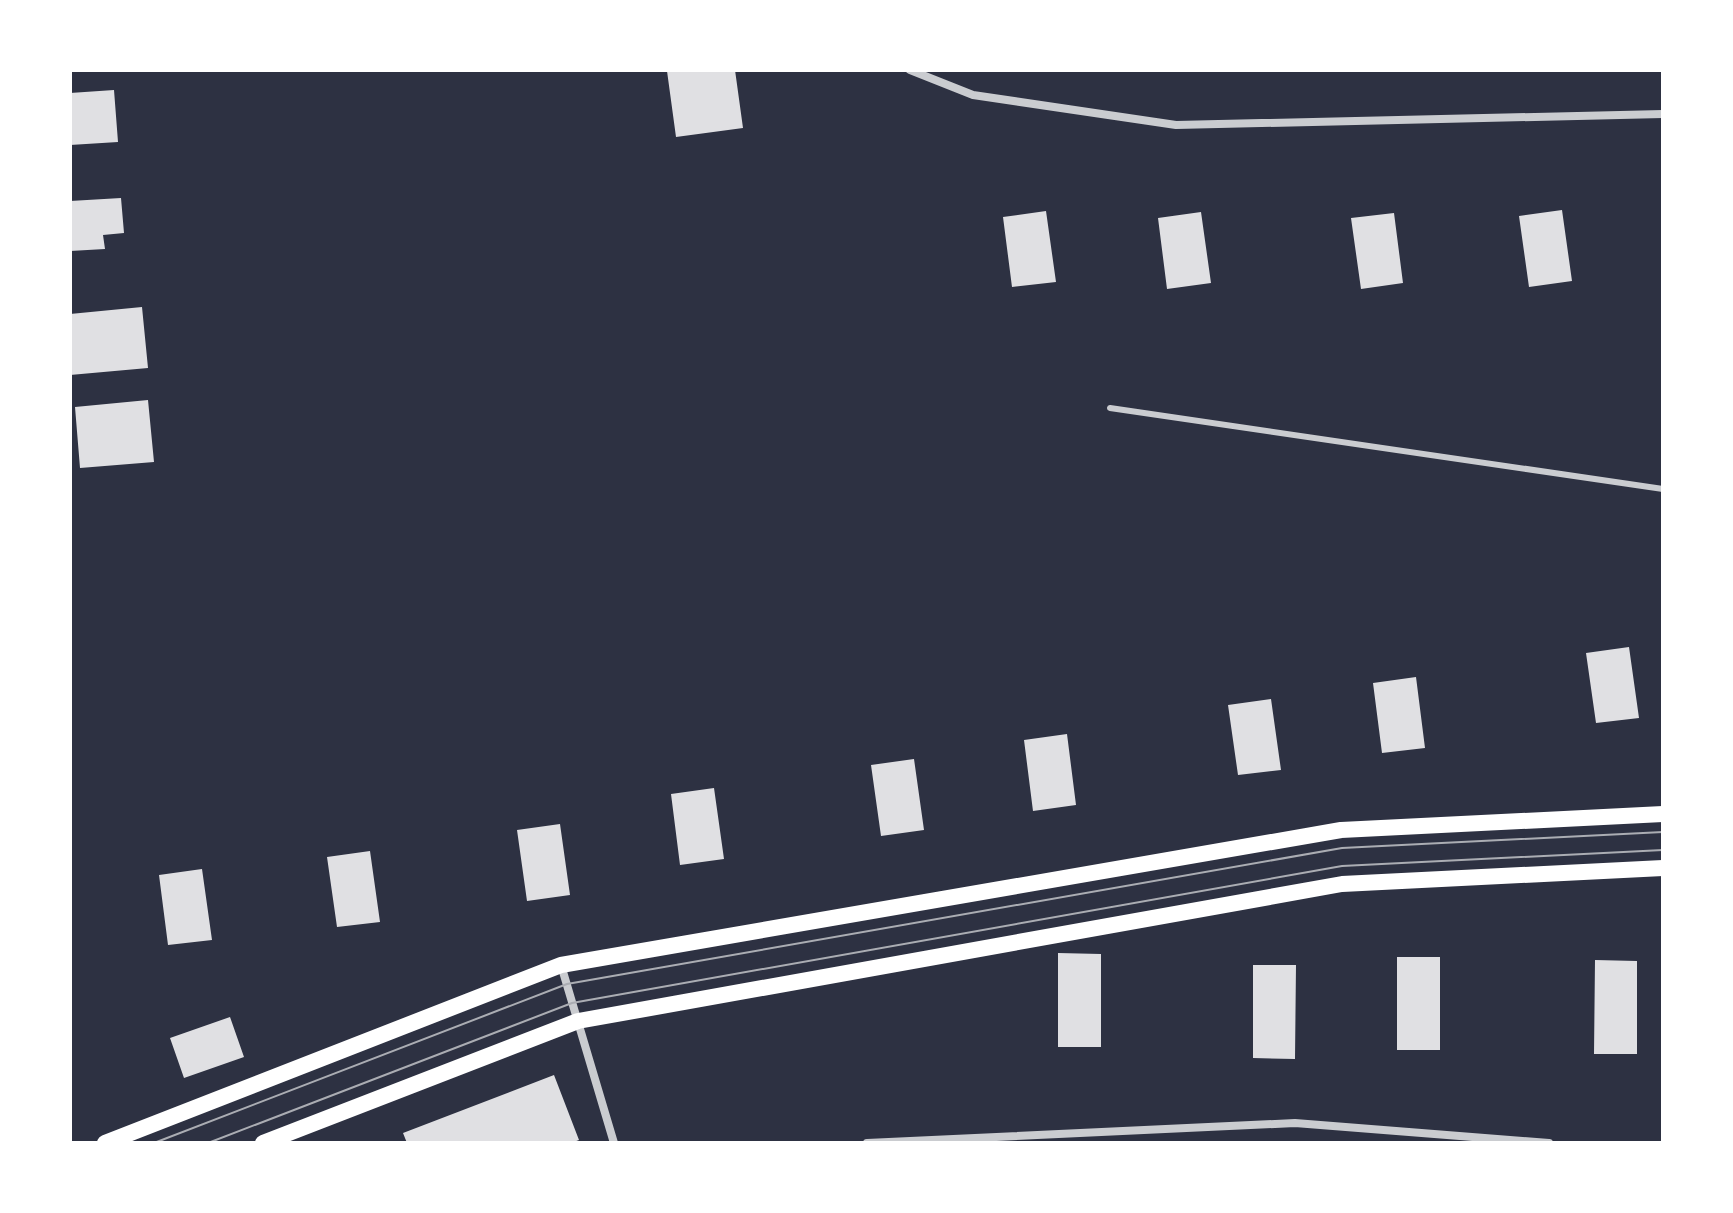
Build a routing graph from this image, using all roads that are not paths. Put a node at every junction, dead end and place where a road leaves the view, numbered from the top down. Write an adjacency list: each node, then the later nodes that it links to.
1 (910, 70): 2 (street)
2 (1663, 114)
3 (1110, 408): 4 (lane)
4 (1663, 489)
5 (1663, 814): 7 (main road)
6 (1663, 868): 8 (main road)
7 (561, 965): 8 (street); 9 (main road)
8 (578, 1021): 10 (main road); 11 (street)
9 (105, 1143)
10 (263, 1143)
11 (614, 1143)
12 (867, 1143): 13 (street)
13 (1549, 1143)

